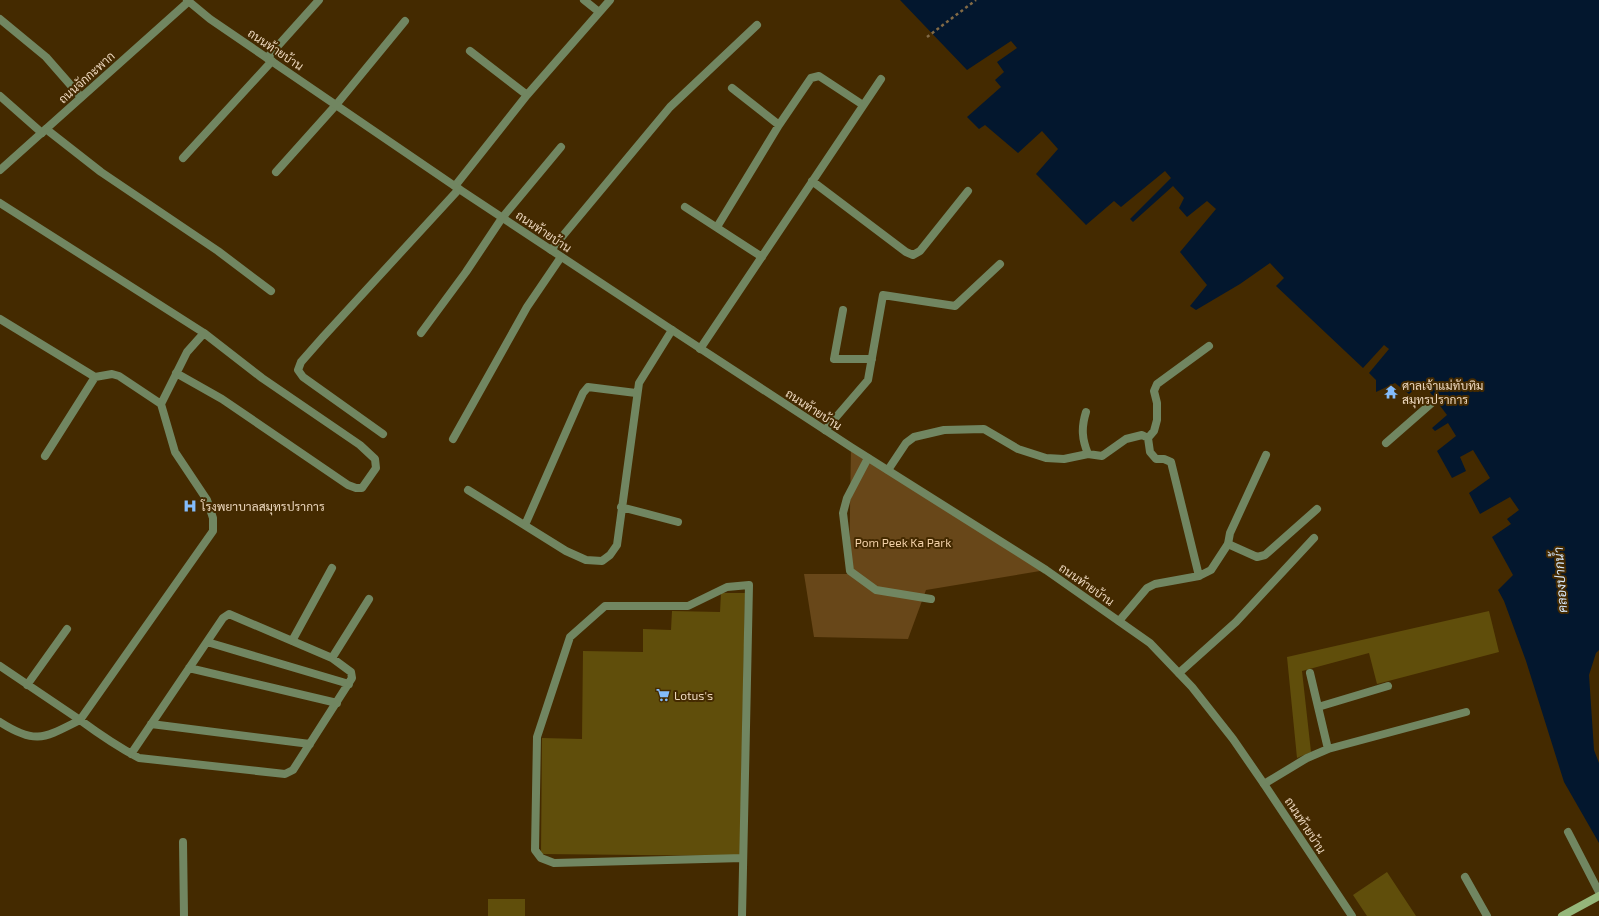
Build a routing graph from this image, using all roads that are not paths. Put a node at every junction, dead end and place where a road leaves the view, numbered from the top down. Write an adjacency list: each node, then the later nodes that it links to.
1 (319, 0): 10 (street)
2 (584, 0): 5 (street)
3 (610, 0): 5 (street)
4 (188, 1): 10 (street, ถนนท้ายบ้าน); 15 (street, ถนนจักกะพาก)
5 (599, 12): 13 (street)
6 (0, 19): 15 (street)
7 (405, 21): 16 (street)
8 (757, 25): 31 (street)
9 (470, 51): 13 (street)
10 (269, 59): 16 (street, ถนนท้ายบ้าน); 21 (street)
11 (881, 79): 17 (street)
12 (732, 88): 18 (street)
13 (526, 95): 25 (street)
14 (0, 96): 19 (street)
15 (81, 97): 19 (street, ถนนจักกะพาก)
16 (336, 105): 23 (street); 25 (street, ถนนท้ายบ้าน)
17 (863, 105): 18 (street); 24 (street)
18 (780, 125): 30 (street)
19 (44, 131): 22 (street, ถนนจักกะพาก); 35 (street)
20 (561, 147): 29 (street)
21 (182, 158)
22 (0, 170)
23 (276, 172)
24 (812, 181): 26 (street); 33 (street)
25 (457, 187): 29 (street, ถนนท้ายบ้าน); 51 (street)
26 (968, 191)
27 (0, 203): 39 (street)
28 (685, 207): 30 (street)
29 (502, 218): 31 (street, ถนนท้ายบ้าน); 40 (street)
30 (717, 226): 33 (street)
31 (551, 250): 32 (street, ถนนท้ายบ้าน)
32 (561, 257): 38 (street, ถนนท้ายบ้าน); 53 (street)
33 (762, 257): 42 (street)
34 (1000, 264): 43 (street)
35 (271, 291)
36 (843, 310): 43 (street)
37 (0, 319): 45 (street)
38 (672, 330): 42 (street, ถนนท้ายบ้าน); 46 (street)
39 (204, 333): 44 (street); 44 (street)
40 (421, 333)
41 (1209, 346): 52 (street)
42 (700, 349): 50 (street, ถนนท้ายบ้าน)
43 (872, 359): 50 (street)
44 (176, 373): 48 (street)
45 (95, 377): 48 (street); 57 (street)
46 (636, 393): 61 (street); 64 (street)
47 (1434, 401): 54 (street)
48 (161, 404): 86 (street)
49 (1086, 412): 55 (street)
50 (825, 430): 58 (street, ถนนท้ายบ้าน)
51 (383, 434)
52 (1148, 438): 55 (street); 68 (street)
53 (453, 439)
54 (1386, 443)
55 (1088, 454): 59 (street)
56 (1266, 455): 66 (street)
57 (45, 456)
58 (868, 458): 59 (street, ถนนท้ายบ้าน); 70 (street)
59 (888, 470): 71 (street, ถนนท้ายบ้าน)
60 (468, 490): 64 (street)
61 (621, 507): 63 (street); 64 (street)
62 (1317, 509): 66 (street)
63 (678, 522)
64 (525, 525)
65 (1314, 538): 78 (street)
66 (1228, 544): 68 (street)
67 (332, 568): 73 (street)
68 (1199, 576): 71 (street)
69 (369, 599): 75 (street)
70 (931, 599)
71 (1119, 621): 78 (street, ถนนท้ายบ้าน)
72 (67, 629): 81 (street)
73 (292, 641): 74 (street); 75 (street)
74 (207, 642): 77 (street); 80 (street)
75 (332, 658): 80 (street)
76 (0, 666): 81 (street)
77 (189, 668): 83 (street); 88 (street)
78 (1179, 673): 92 (street, ถนนท้ายบ้าน)
79 (1310, 673): 84 (street)
80 (349, 684): 83 (street)
81 (27, 685): 86 (street)
82 (1388, 686): 84 (street)
83 (337, 703): 89 (street)
84 (1318, 707): 90 (street)
85 (1466, 712): 90 (street)
86 (80, 720): 87 (street); 91 (street)
87 (0, 722)
88 (151, 724): 89 (street); 91 (street)
89 (310, 744): 91 (street)
90 (1328, 749): 92 (street)
91 (131, 754)
92 (1264, 784): 101 (street, ถนนท้ายบ้าน)
93 (1568, 832): 97 (street)
94 (183, 842): 99 (street)
95 (743, 858): 95 (street); 100 (street)
96 (1465, 877): 102 (street)
97 (1599, 892)
98 (1599, 896): 103 (main road)
99 (184, 916)
100 (742, 916)
101 (1352, 916)
102 (1487, 916)
103 (1562, 916)

